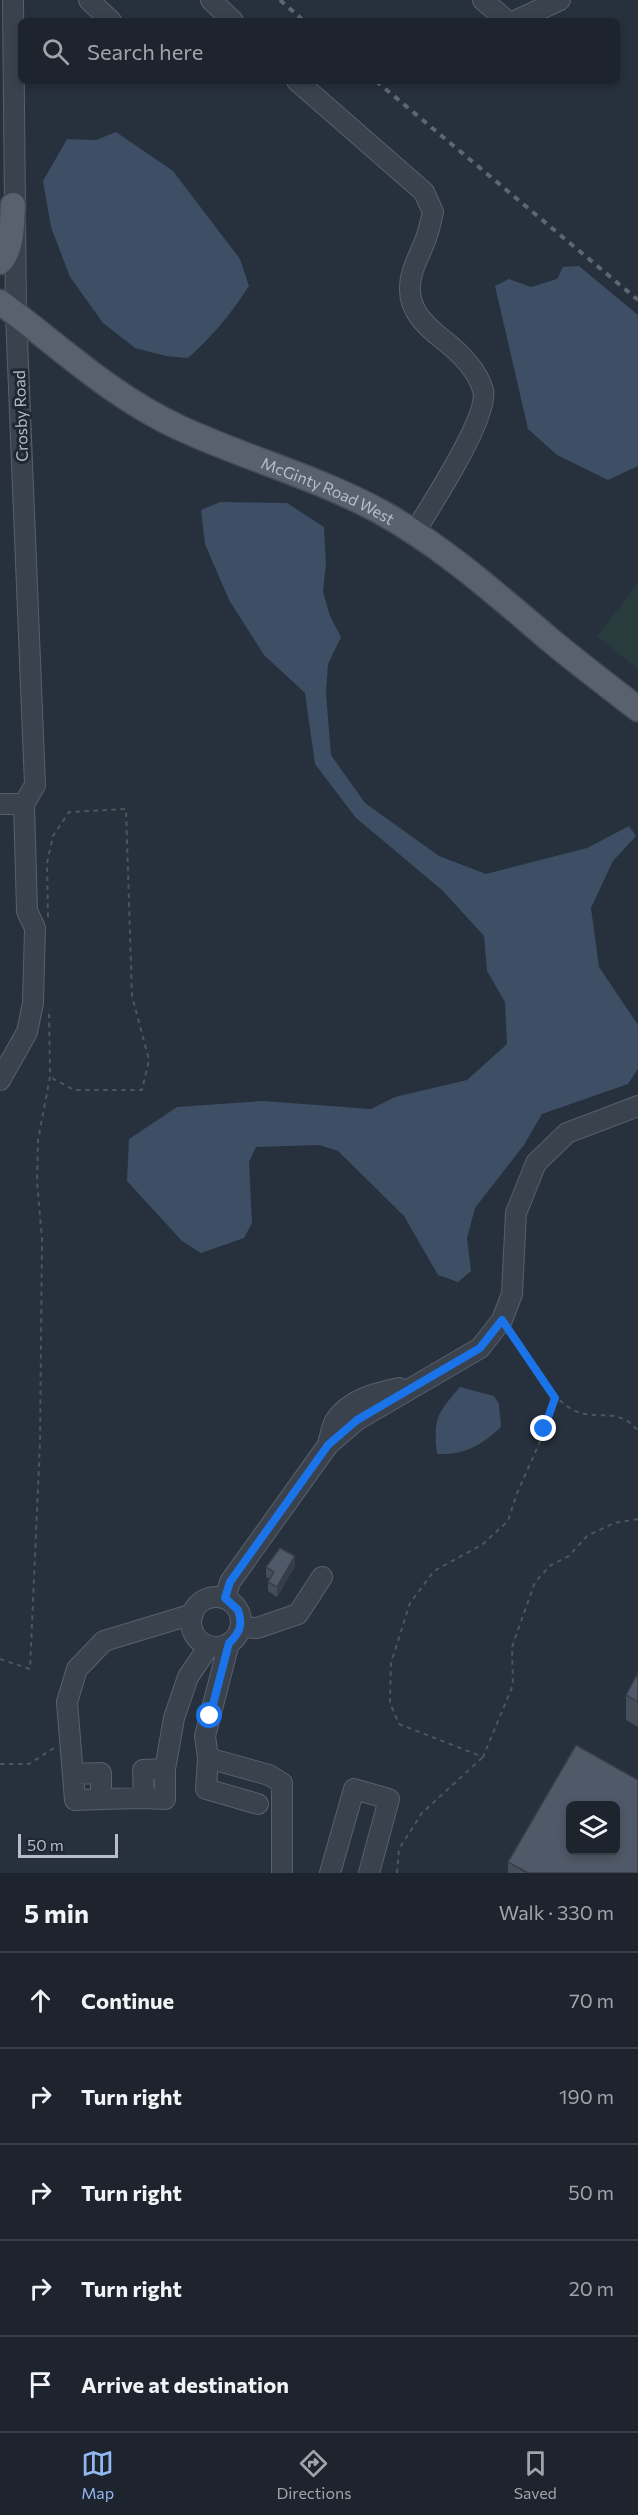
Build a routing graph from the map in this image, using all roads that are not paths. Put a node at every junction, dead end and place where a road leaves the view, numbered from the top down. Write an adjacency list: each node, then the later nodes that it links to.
1 (13, 0): 11 (street, Crosby Road)
2 (89, 0): 6 (street)
3 (211, 0): 7 (street)
4 (483, 0): 8 (street)
5 (560, 0): 9 (street)
6 (108, 18)
7 (230, 18)
8 (504, 18)
9 (521, 18)
10 (300, 84): 14 (street)
11 (14, 205): 12 (main road); 13 (street, Crosby Road)
12 (0, 262)
13 (8, 308): 14 (main road, McGinty Road West); 17 (street, Crosby Road)
14 (414, 532): 15 (main road, McGinty Road West)
15 (638, 709)
16 (0, 804): 17 (street)
17 (24, 804): 18 (street)
18 (0, 1080)
19 (638, 1106): 21 (street)
20 (322, 1577): 23 (street)
21 (225, 1598): 22 (street); 23 (street)
22 (193, 1614): 23 (street); 25 (street)
23 (225, 1644): 24 (street); 26 (street)
24 (208, 1758): 27 (street); 28 (street)
25 (74, 1774): 26 (street); 26 (street)
26 (101, 1799)
27 (258, 1804)
28 (282, 1873)
29 (330, 1873): 30 (street)
30 (369, 1873)

